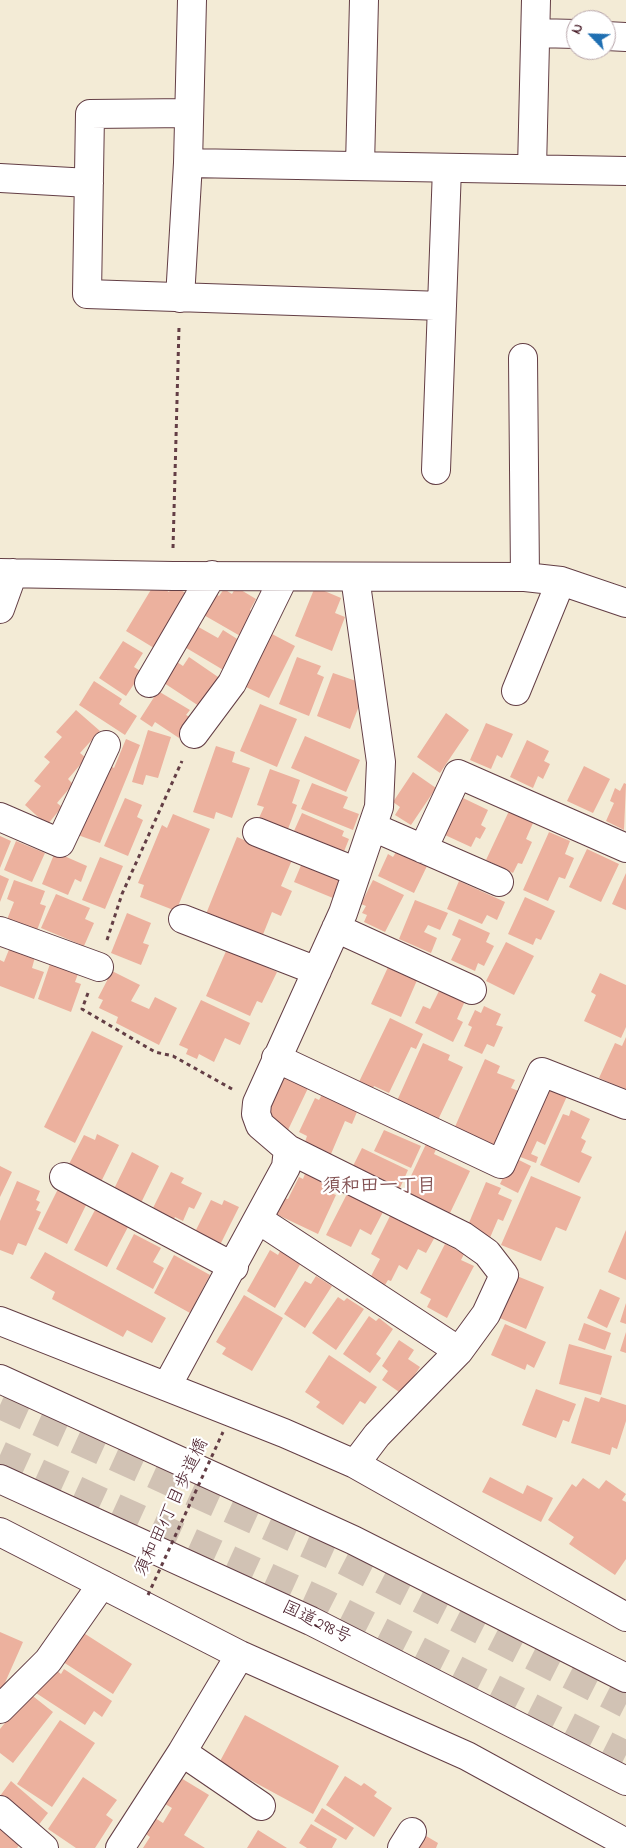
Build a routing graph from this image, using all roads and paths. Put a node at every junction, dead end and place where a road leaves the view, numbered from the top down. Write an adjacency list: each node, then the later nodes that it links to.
1 (192, 0): 6 (main road)
2 (364, 0): 8 (main road)
3 (536, 0): 4 (main road)
4 (536, 33): 5 (main road); 10 (main road)
5 (566, 34)
6 (189, 113): 7 (main road); 13 (main road)
7 (188, 163): 8 (main road); 14 (main road)
8 (360, 166): 9 (main road)
9 (447, 168): 10 (main road); 15 (main road)
10 (532, 169): 11 (main road)
11 (626, 171)
12 (0, 178): 13 (main road)
13 (89, 183): 14 (main road)
14 (180, 298): 15 (main road); 20 (path)
15 (442, 306): 17 (main road)
16 (523, 358): 21 (main road)
17 (436, 470)
18 (7, 573): 20 (main road); 26 (main road)
19 (212, 575): 20 (main road); 22 (main road); 27 (main road)
20 (172, 576)
21 (525, 576): 23 (main road); 24 (main road)
22 (284, 577): 23 (main road); 29 (main road)
23 (354, 577): 32 (main road)
24 (561, 581): 25 (main road); 28 (main road)
25 (626, 603)
26 (0, 609)
27 (149, 683)
28 (516, 691)
29 (194, 734): 41 (path)
30 (106, 745): 31 (main road)
31 (0, 816)
32 (372, 827): 35 (main road); 36 (main road)
33 (256, 832): 36 (main road)
34 (626, 848): 35 (main road)
35 (423, 849): 37 (main road)
36 (357, 872): 39 (main road)
37 (499, 882)
38 (184, 919): 42 (main road)
39 (336, 928): 42 (main road); 43 (main road)
40 (0, 931): 41 (main road)
41 (98, 967): 45 (path)
42 (317, 971): 44 (main road)
43 (472, 990)
44 (276, 1058): 45 (main road); 46 (main road)
45 (257, 1103): 47 (main road)
46 (626, 1105)
47 (288, 1149): 49 (main road); 52 (main road)
48 (64, 1177): 50 (main road)
49 (258, 1220): 50 (main road); 52 (main road)
50 (234, 1267): 54 (main road)
51 (0, 1321): 54 (main road)
52 (459, 1351): 56 (main road)
53 (0, 1379): 63 (main road)
54 (167, 1386): 56 (main road)
55 (223, 1432): 60 (path, 須和田1丁目歩道橋, bridge)
56 (355, 1464): 61 (main road)
57 (0, 1480): 66 (main road, 国道298号)
58 (0, 1532): 59 (main road)
59 (102, 1584): 62 (main road); 64 (main road)
60 (148, 1595)
61 (626, 1617)
62 (240, 1655): 65 (main road); 69 (main road)
63 (626, 1678)
64 (0, 1709)
65 (182, 1752): 67 (main road); 71 (main road)
66 (626, 1781)
67 (261, 1806)
68 (0, 1810): 70 (main road)
69 (626, 1843)
70 (44, 1848)
71 (120, 1848)

